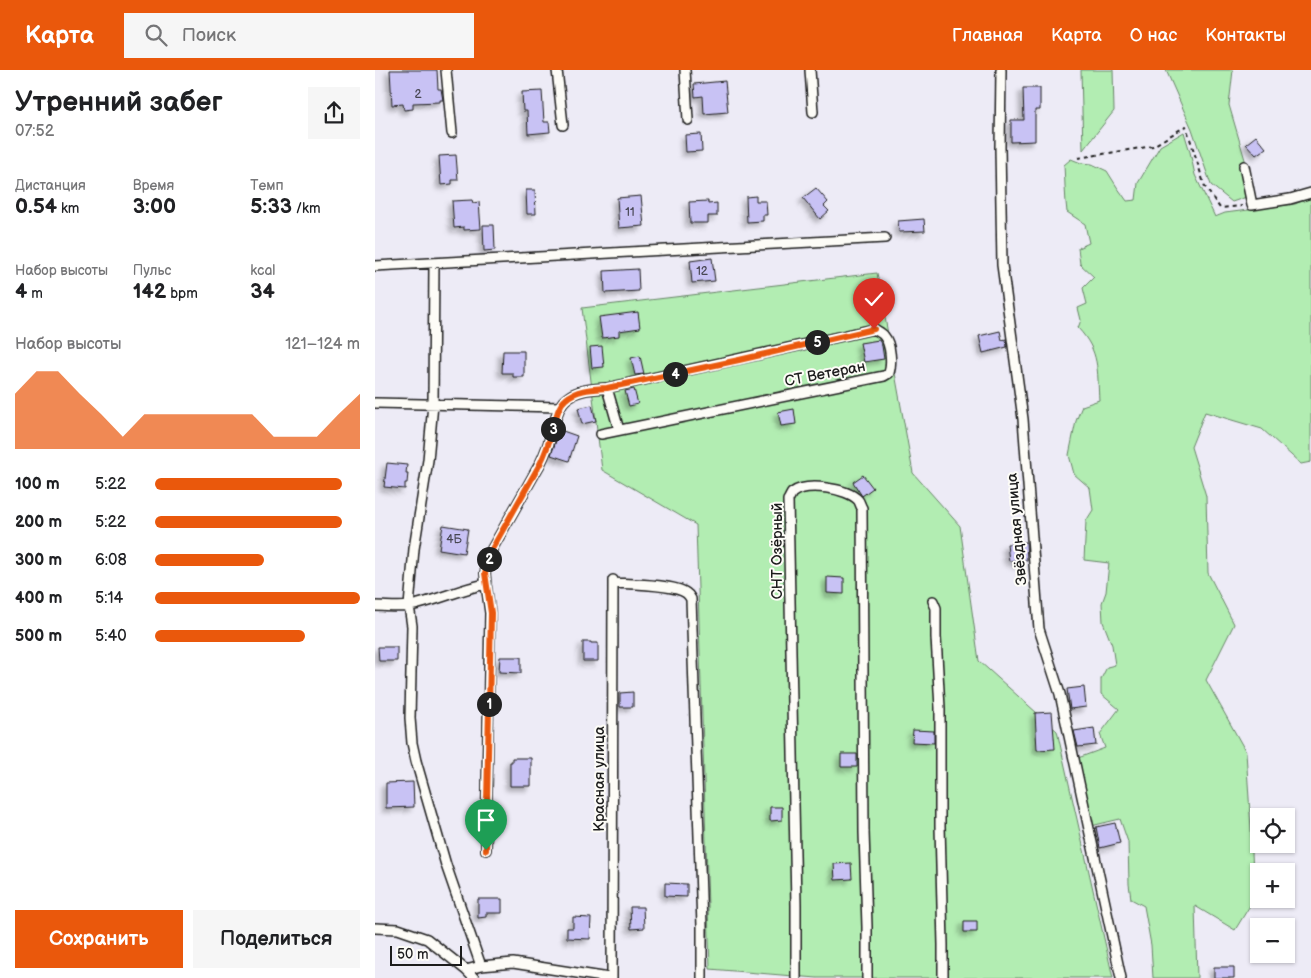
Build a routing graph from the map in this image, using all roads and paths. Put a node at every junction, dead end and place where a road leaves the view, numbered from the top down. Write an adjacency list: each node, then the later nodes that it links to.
1 (446, 70): 9 (street)
2 (557, 70): 8 (street)
3 (685, 70): 7 (street)
4 (810, 70): 6 (street)
5 (1001, 70): 37 (street, Звёздная улица)
6 (813, 112)
7 (688, 120)
8 (563, 126)
9 (452, 133)
10 (1078, 158): 13 (path)
11 (1244, 166): 13 (street)
12 (1311, 193): 13 (street)
13 (1252, 205)
14 (885, 238): 15 (street)
15 (434, 263): 16 (street); 19 (street)
16 (375, 266)
17 (607, 388): 20 (street, СТ Ветеран); 21 (street); 21 (street, СТ Ветеран)
18 (375, 403): 19 (street)
19 (433, 404): 20 (street); 26 (street)
20 (560, 407): 23 (street)
21 (619, 430): 22 (street, СТ Ветеран)
22 (601, 434)
23 (486, 584): 26 (street); 27 (street)
24 (933, 601): 36 (street)
25 (375, 606): 26 (street)
26 (409, 606): 29 (street)
27 (486, 850)
28 (375, 928): 30 (street)
29 (481, 966): 30 (street); 32 (street)
30 (466, 970): 31 (street)
31 (474, 978)
32 (611, 978): 33 (street, Красная улица)
33 (702, 978)
34 (796, 978): 35 (street, СНТ Озёрный)
35 (867, 978)
36 (943, 978)
37 (1121, 978)

